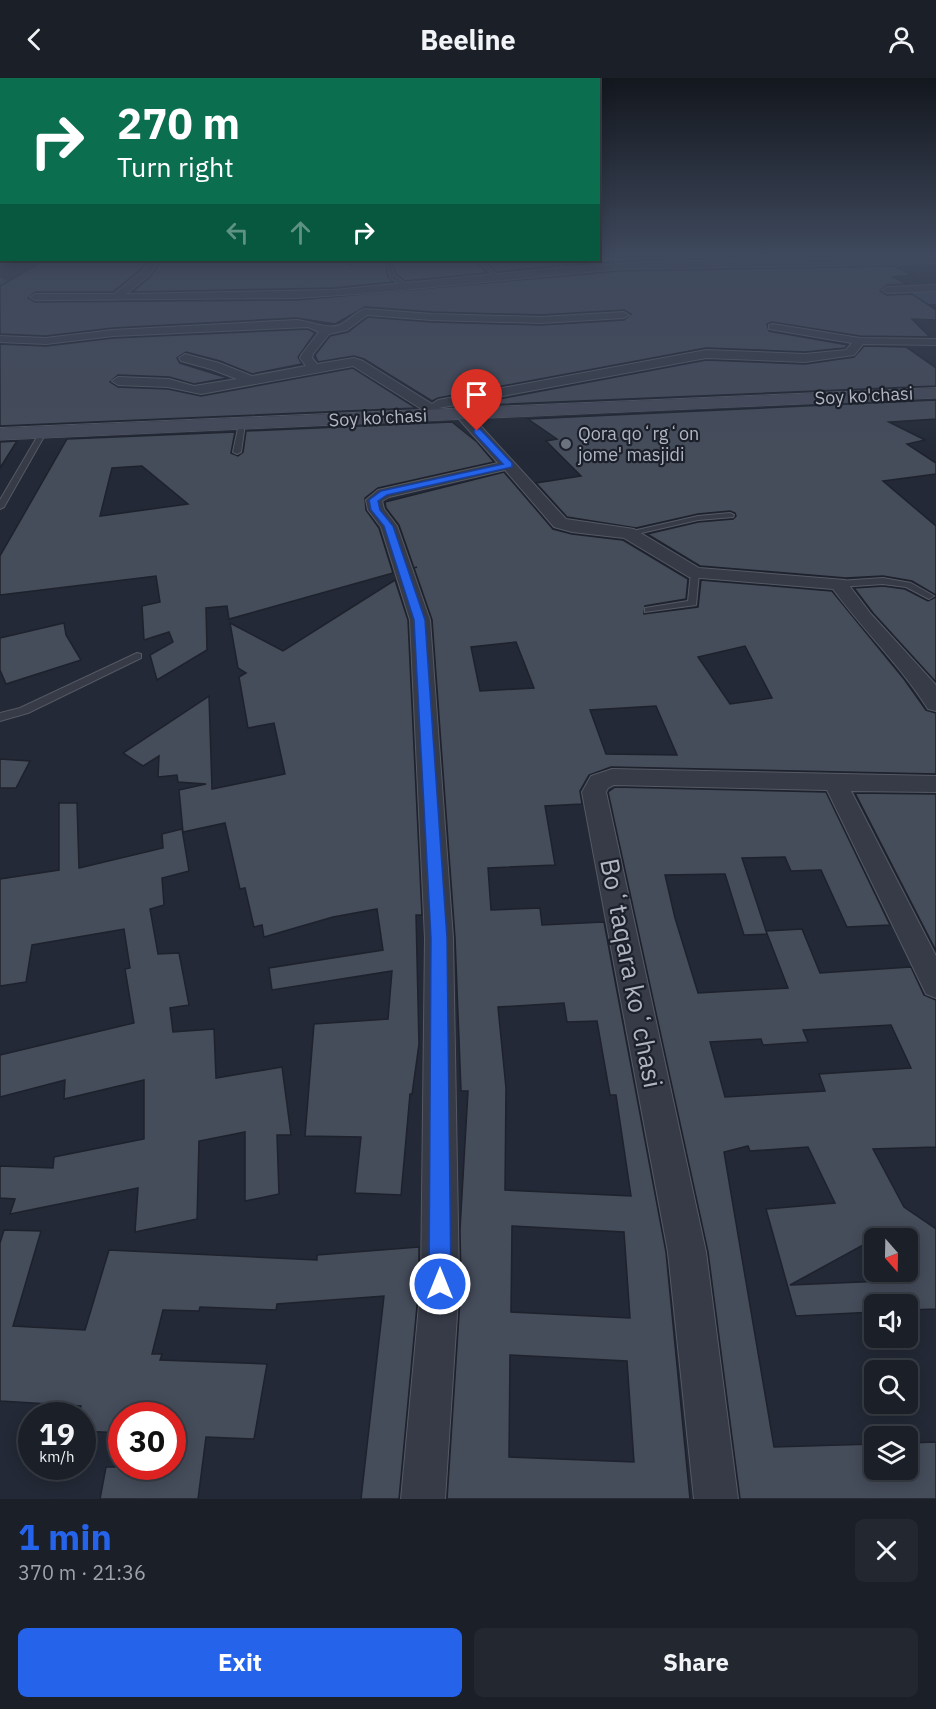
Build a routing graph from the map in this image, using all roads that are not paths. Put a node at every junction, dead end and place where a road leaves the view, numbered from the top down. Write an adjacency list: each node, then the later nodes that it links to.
1 (351, 322): 3 (street)
2 (773, 327): 5 (street)
3 (325, 331): 4 (street); 8 (street)
4 (0, 339)
5 (860, 341): 6 (street); 12 (street)
6 (936, 342)
7 (185, 358): 10 (street)
8 (314, 368): 10 (street); 12 (street)
9 (118, 381): 10 (street)
10 (252, 381)
11 (936, 393): 13 (main road, Soy ko'chasi)
12 (427, 406): 13 (street)
13 (462, 414): 14 (main road, Soy ko'chasi); 18 (street)
14 (242, 424): 15 (main road, Soy ko'chasi); 17 (lane)
15 (42, 433): 16 (main road, Soy ko'chasi); 19 (lane)
16 (0, 434)
17 (237, 452)
18 (509, 465): 21 (street); 32 (street)
19 (0, 507)
20 (730, 515): 21 (lane)
21 (628, 532): 22 (street)
22 (695, 573): 23 (street); 25 (lane)
23 (839, 584): 24 (lane); 27 (street)
24 (929, 596)
25 (648, 610)
26 (137, 656): 28 (lane)
27 (936, 704)
28 (0, 717)
29 (835, 782): 30 (street, Boʻtaqara koʻchasi); 31 (street); 33 (street, Boʻtaqara koʻchasi)
30 (936, 784)
31 (936, 985)
32 (423, 1499)
33 (716, 1499)

